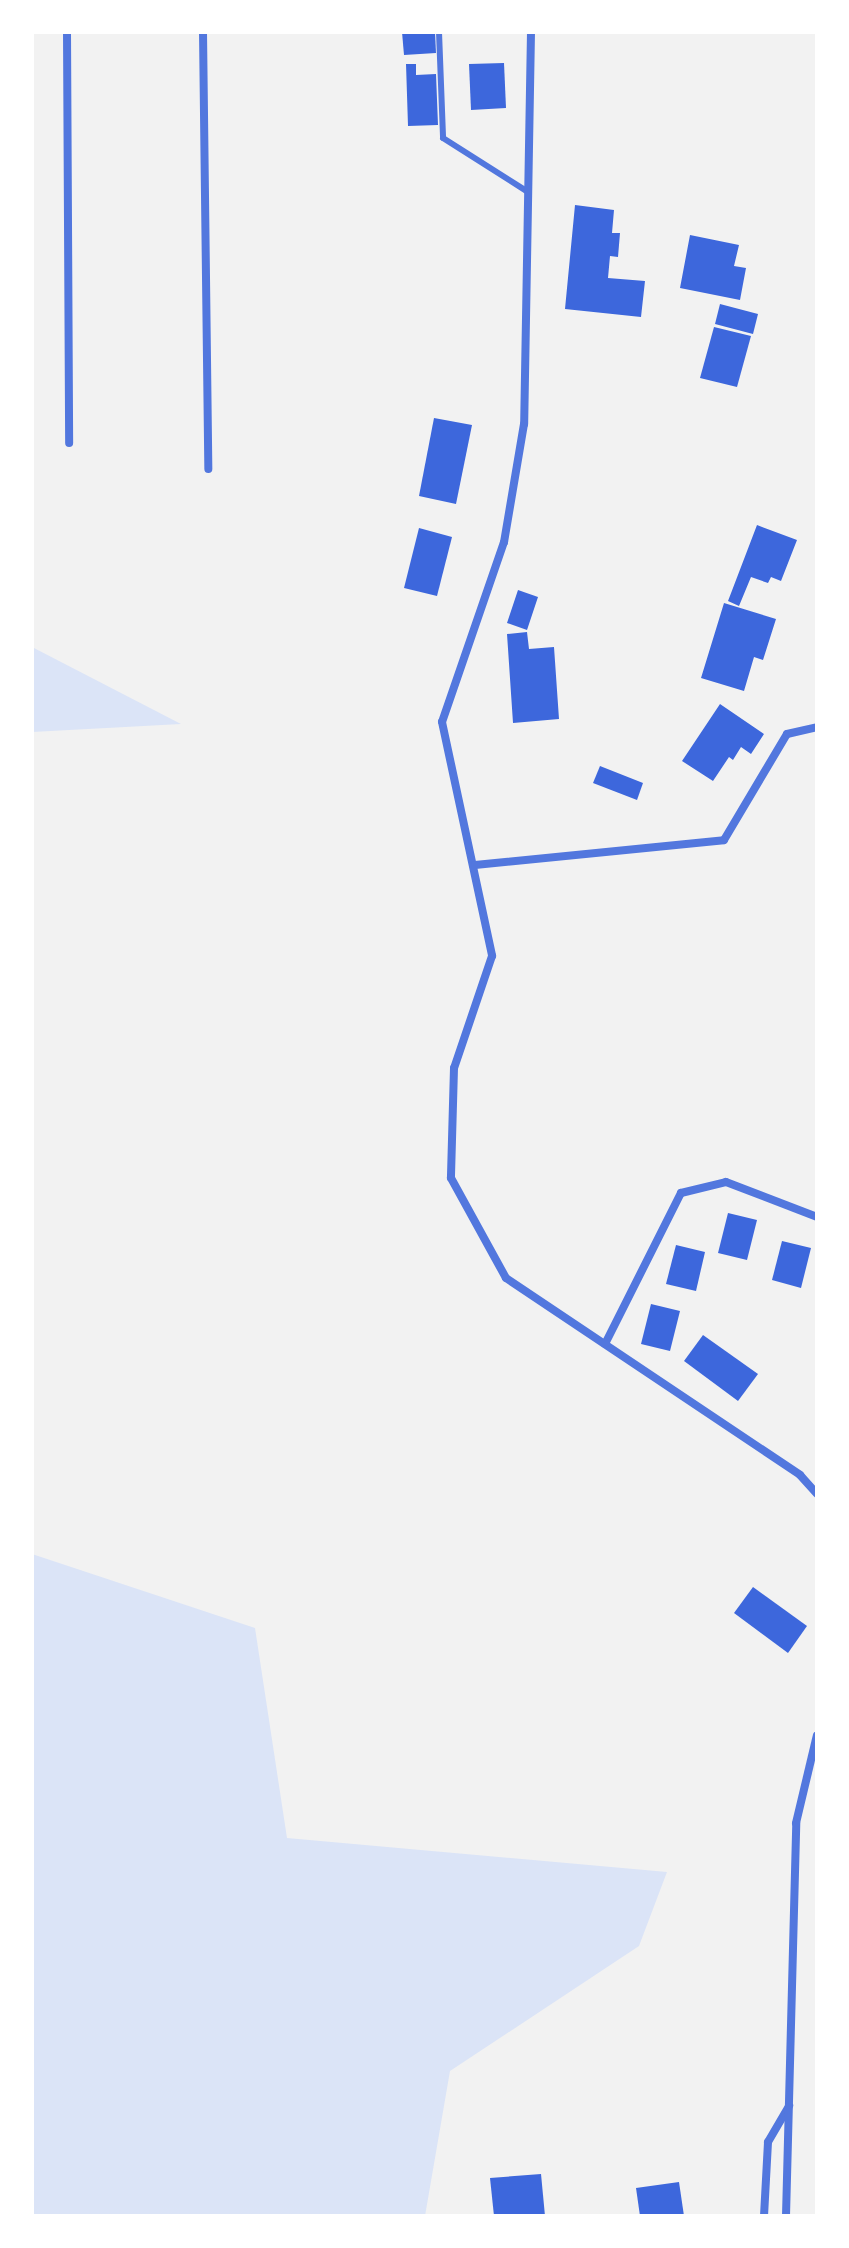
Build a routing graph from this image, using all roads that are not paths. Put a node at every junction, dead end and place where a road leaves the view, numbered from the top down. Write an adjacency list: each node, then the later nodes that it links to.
1 (67, 32): 6 (street)
2 (203, 32): 7 (street)
3 (439, 32): 5 (lane)
4 (531, 32): 5 (street)
5 (528, 192): 9 (street)
6 (69, 443)
7 (208, 469)
8 (817, 727): 9 (street)
9 (475, 865): 11 (street)
10 (817, 1217): 11 (street)
11 (605, 1344): 12 (street)
12 (817, 1494)
13 (817, 1735): 14 (street)
14 (789, 2105): 15 (street); 16 (street)
15 (764, 2216)
16 (786, 2216)

